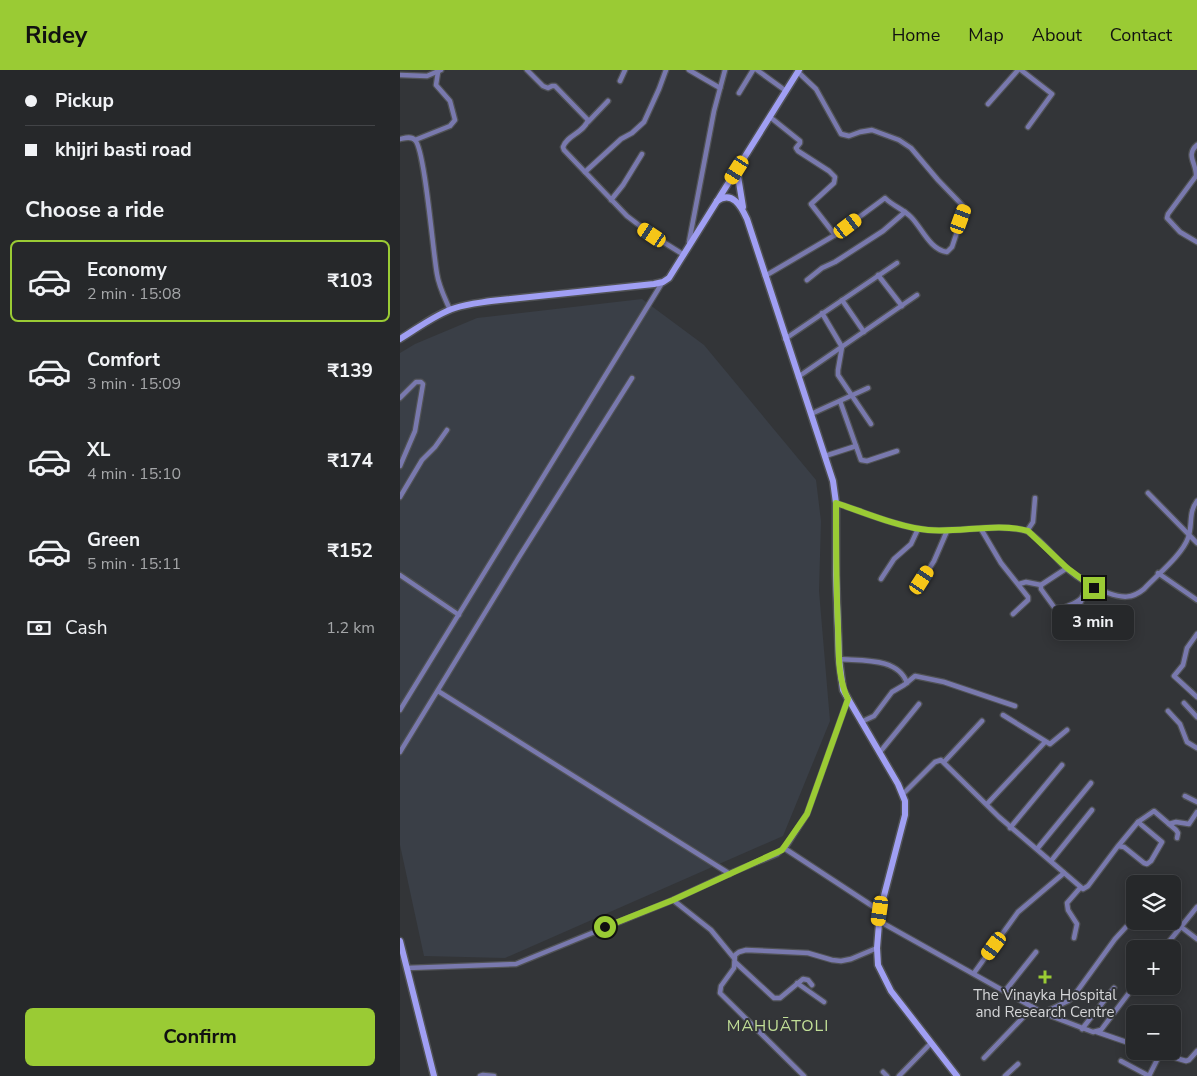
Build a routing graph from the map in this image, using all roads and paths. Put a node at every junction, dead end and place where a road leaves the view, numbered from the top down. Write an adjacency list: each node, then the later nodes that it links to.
1 (428, 70): 13 (street)
2 (527, 70): 21 (street)
3 (624, 70): 14 (street)
4 (666, 70): 28 (street)
5 (689, 70): 15 (street)
6 (725, 70): 15 (street)
7 (753, 70): 17 (street)
8 (757, 70): 16 (street)
9 (1019, 70): 19 (street); 22 (street)
10 (439, 71): 13 (street); 24 (street)
11 (798, 71): 16 (main road); 32 (street)
12 (402, 73): 13 (street)
13 (427, 76)
14 (620, 81)
15 (720, 88): 35 (street)
16 (786, 91): 20 (main road)
17 (739, 93)
18 (608, 101): 21 (street)
19 (988, 104)
20 (770, 117): 27 (main road); 33 (street)
21 (588, 122): 28 (street)
22 (1028, 126)
23 (400, 139): 24 (street)
24 (415, 140): 45 (street)
25 (1197, 145): 34 (street)
26 (642, 154): 29 (street)
27 (737, 170): 30 (main road); 31 (main road)
28 (585, 172): 29 (street)
29 (611, 200): 36 (street)
30 (717, 201): 31 (main road); 35 (main road)
31 (744, 211): 39 (main road)
32 (905, 212): 33 (street); 40 (street)
33 (835, 235): 39 (street)
34 (1197, 242)
35 (688, 248): 36 (main road)
36 (684, 255): 41 (main road)
37 (897, 263): 38 (street)
38 (878, 275): 43 (street); 44 (street)
39 (765, 276): 48 (main road)
40 (807, 280)
41 (663, 282): 45 (main road); 86 (street)
42 (917, 295): 44 (street)
43 (842, 300): 46 (street); 47 (street)
44 (902, 306): 47 (street)
45 (450, 310): 49 (main road)
46 (822, 314): 48 (street); 50 (street)
47 (864, 332): 50 (street)
48 (785, 338): 51 (main road)
49 (400, 339)
50 (842, 347): 51 (street); 54 (street)
51 (798, 377): 57 (main road)
52 (632, 378): 91 (street)
53 (868, 388): 54 (street)
54 (852, 395): 56 (street); 58 (street)
55 (400, 398): 63 (street)
56 (840, 401): 57 (street); 60 (street)
57 (811, 414): 62 (main road)
58 (871, 424)
59 (447, 430): 65 (street)
60 (856, 446): 61 (street); 62 (street)
61 (897, 451)
62 (825, 456): 68 (main road)
63 (400, 466)
64 (1148, 493): 73 (street)
65 (400, 497)
66 (1035, 498): 72 (street)
67 (1197, 500): 73 (street)
68 (836, 503): 69 (street); 89 (main road)
69 (918, 529): 71 (street); 78 (street)
70 (981, 529): 71 (street); 72 (street); 80 (street)
71 (947, 530): 79 (street)
72 (1028, 531): 75 (street)
73 (1189, 536): 74 (street); 76 (street)
74 (1197, 543)
75 (1067, 568): 81 (street); 82 (street)
76 (1158, 573): 81 (street); 84 (street)
77 (400, 575): 86 (street)
78 (881, 579)
79 (922, 580)
80 (1018, 584): 82 (street); 85 (street)
81 (1087, 584): 83 (street)
82 (1041, 585): 83 (street)
83 (1082, 598): 88 (street)
84 (1197, 600)
85 (1013, 614)
86 (459, 615): 97 (street)
87 (1197, 634): 92 (street)
88 (1065, 637)
89 (839, 659): 90 (street); 93 (main road)
90 (908, 683): 96 (street); 102 (street)
91 (438, 691): 106 (street); 126 (street)
92 (1197, 697)
93 (848, 699): 102 (main road); 122 (street)
94 (1184, 703): 100 (street)
95 (919, 704): 107 (street)
96 (1015, 706)
97 (400, 710)
98 (1168, 712): 105 (street)
99 (1003, 716): 104 (street)
100 (1197, 717)
101 (982, 720): 108 (street)
102 (861, 722): 107 (main road)
103 (1067, 730): 104 (street)
104 (1045, 742): 114 (street)
105 (1197, 748)
106 (400, 752)
107 (880, 752): 111 (main road)
108 (944, 762): 111 (street); 114 (street)
109 (1062, 765): 119 (street)
110 (1091, 783): 123 (street)
111 (903, 794): 130 (main road)
112 (1185, 796): 113 (street)
113 (1197, 802)
114 (987, 804): 119 (street)
115 (1092, 810): 124 (street)
116 (1197, 812): 118 (street)
117 (1138, 822): 118 (street); 121 (street); 121 (street)
118 (1169, 824): 120 (street)
119 (1010, 828): 123 (street)
120 (1176, 838)
121 (1118, 846): 127 (street)
122 (784, 848): 126 (street); 130 (street)
123 (1037, 849): 124 (street)
124 (1051, 861): 125 (street)
125 (1064, 873): 127 (street); 141 (street)
126 (730, 874): 128 (street)
127 (1080, 888): 134 (street)
128 (673, 900): 139 (street); 140 (street)
129 (1197, 908): 132 (street)
130 (880, 911): 131 (main road)
131 (879, 921): 137 (main road); 141 (street)
132 (1181, 926): 135 (street)
133 (1126, 927): 149 (street)
134 (1074, 938)
135 (1197, 939)
136 (400, 941): 140 (main road)
137 (876, 948): 139 (street); 152 (main road)
138 (1036, 952): 145 (street)
139 (734, 960): 142 (street); 163 (street)
140 (407, 968): 160 (main road)
141 (974, 973): 145 (street)
142 (797, 983): 143 (street); 147 (street)
143 (812, 985)
144 (1114, 988): 150 (street)
145 (1005, 991): 148 (street)
146 (1127, 995): 151 (street)
147 (824, 1002)
148 (1033, 1007): 149 (street); 155 (street)
149 (1043, 1013): 150 (street)
150 (1082, 1029): 151 (street)
151 (1097, 1032): 153 (street)
152 (931, 1043): 164 (street); 165 (main road)
153 (1126, 1043)
154 (1197, 1051): 157 (street)
155 (984, 1058)
156 (1157, 1060): 167 (street)
157 (1181, 1060)
158 (1121, 1061): 167 (street)
159 (1018, 1064): 166 (street)
160 (434, 1076)
161 (480, 1076): 162 (street)
162 (494, 1076)
163 (804, 1076)
164 (899, 1076)
165 (957, 1076)
166 (1005, 1076)
167 (1149, 1076)

